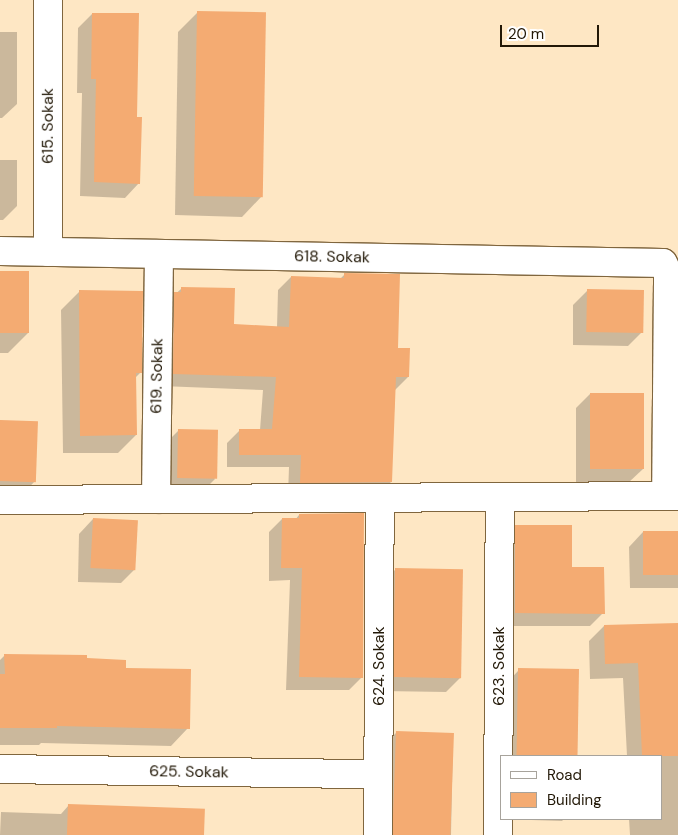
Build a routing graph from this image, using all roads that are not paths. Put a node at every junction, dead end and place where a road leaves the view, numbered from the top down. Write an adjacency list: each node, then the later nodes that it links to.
1 (48, 0): 3 (street, 615. Sokak)
2 (0, 251): 3 (street, 618. Sokak)
3 (48, 252): 4 (street, 618. Sokak)
4 (159, 254): 5 (street, 618. Sokak); 8 (street, 619. Sokak)
5 (672, 496): 6 (street)
6 (500, 497): 7 (street); 13 (street, 623. Sokak)
7 (380, 498): 8 (street); 11 (street, 624. Sokak)
8 (156, 499): 9 (street)
9 (0, 500)
10 (0, 769): 11 (street, 625. Sokak)
11 (378, 774): 12 (street, 624. Sokak)
12 (378, 835)
13 (498, 835)

